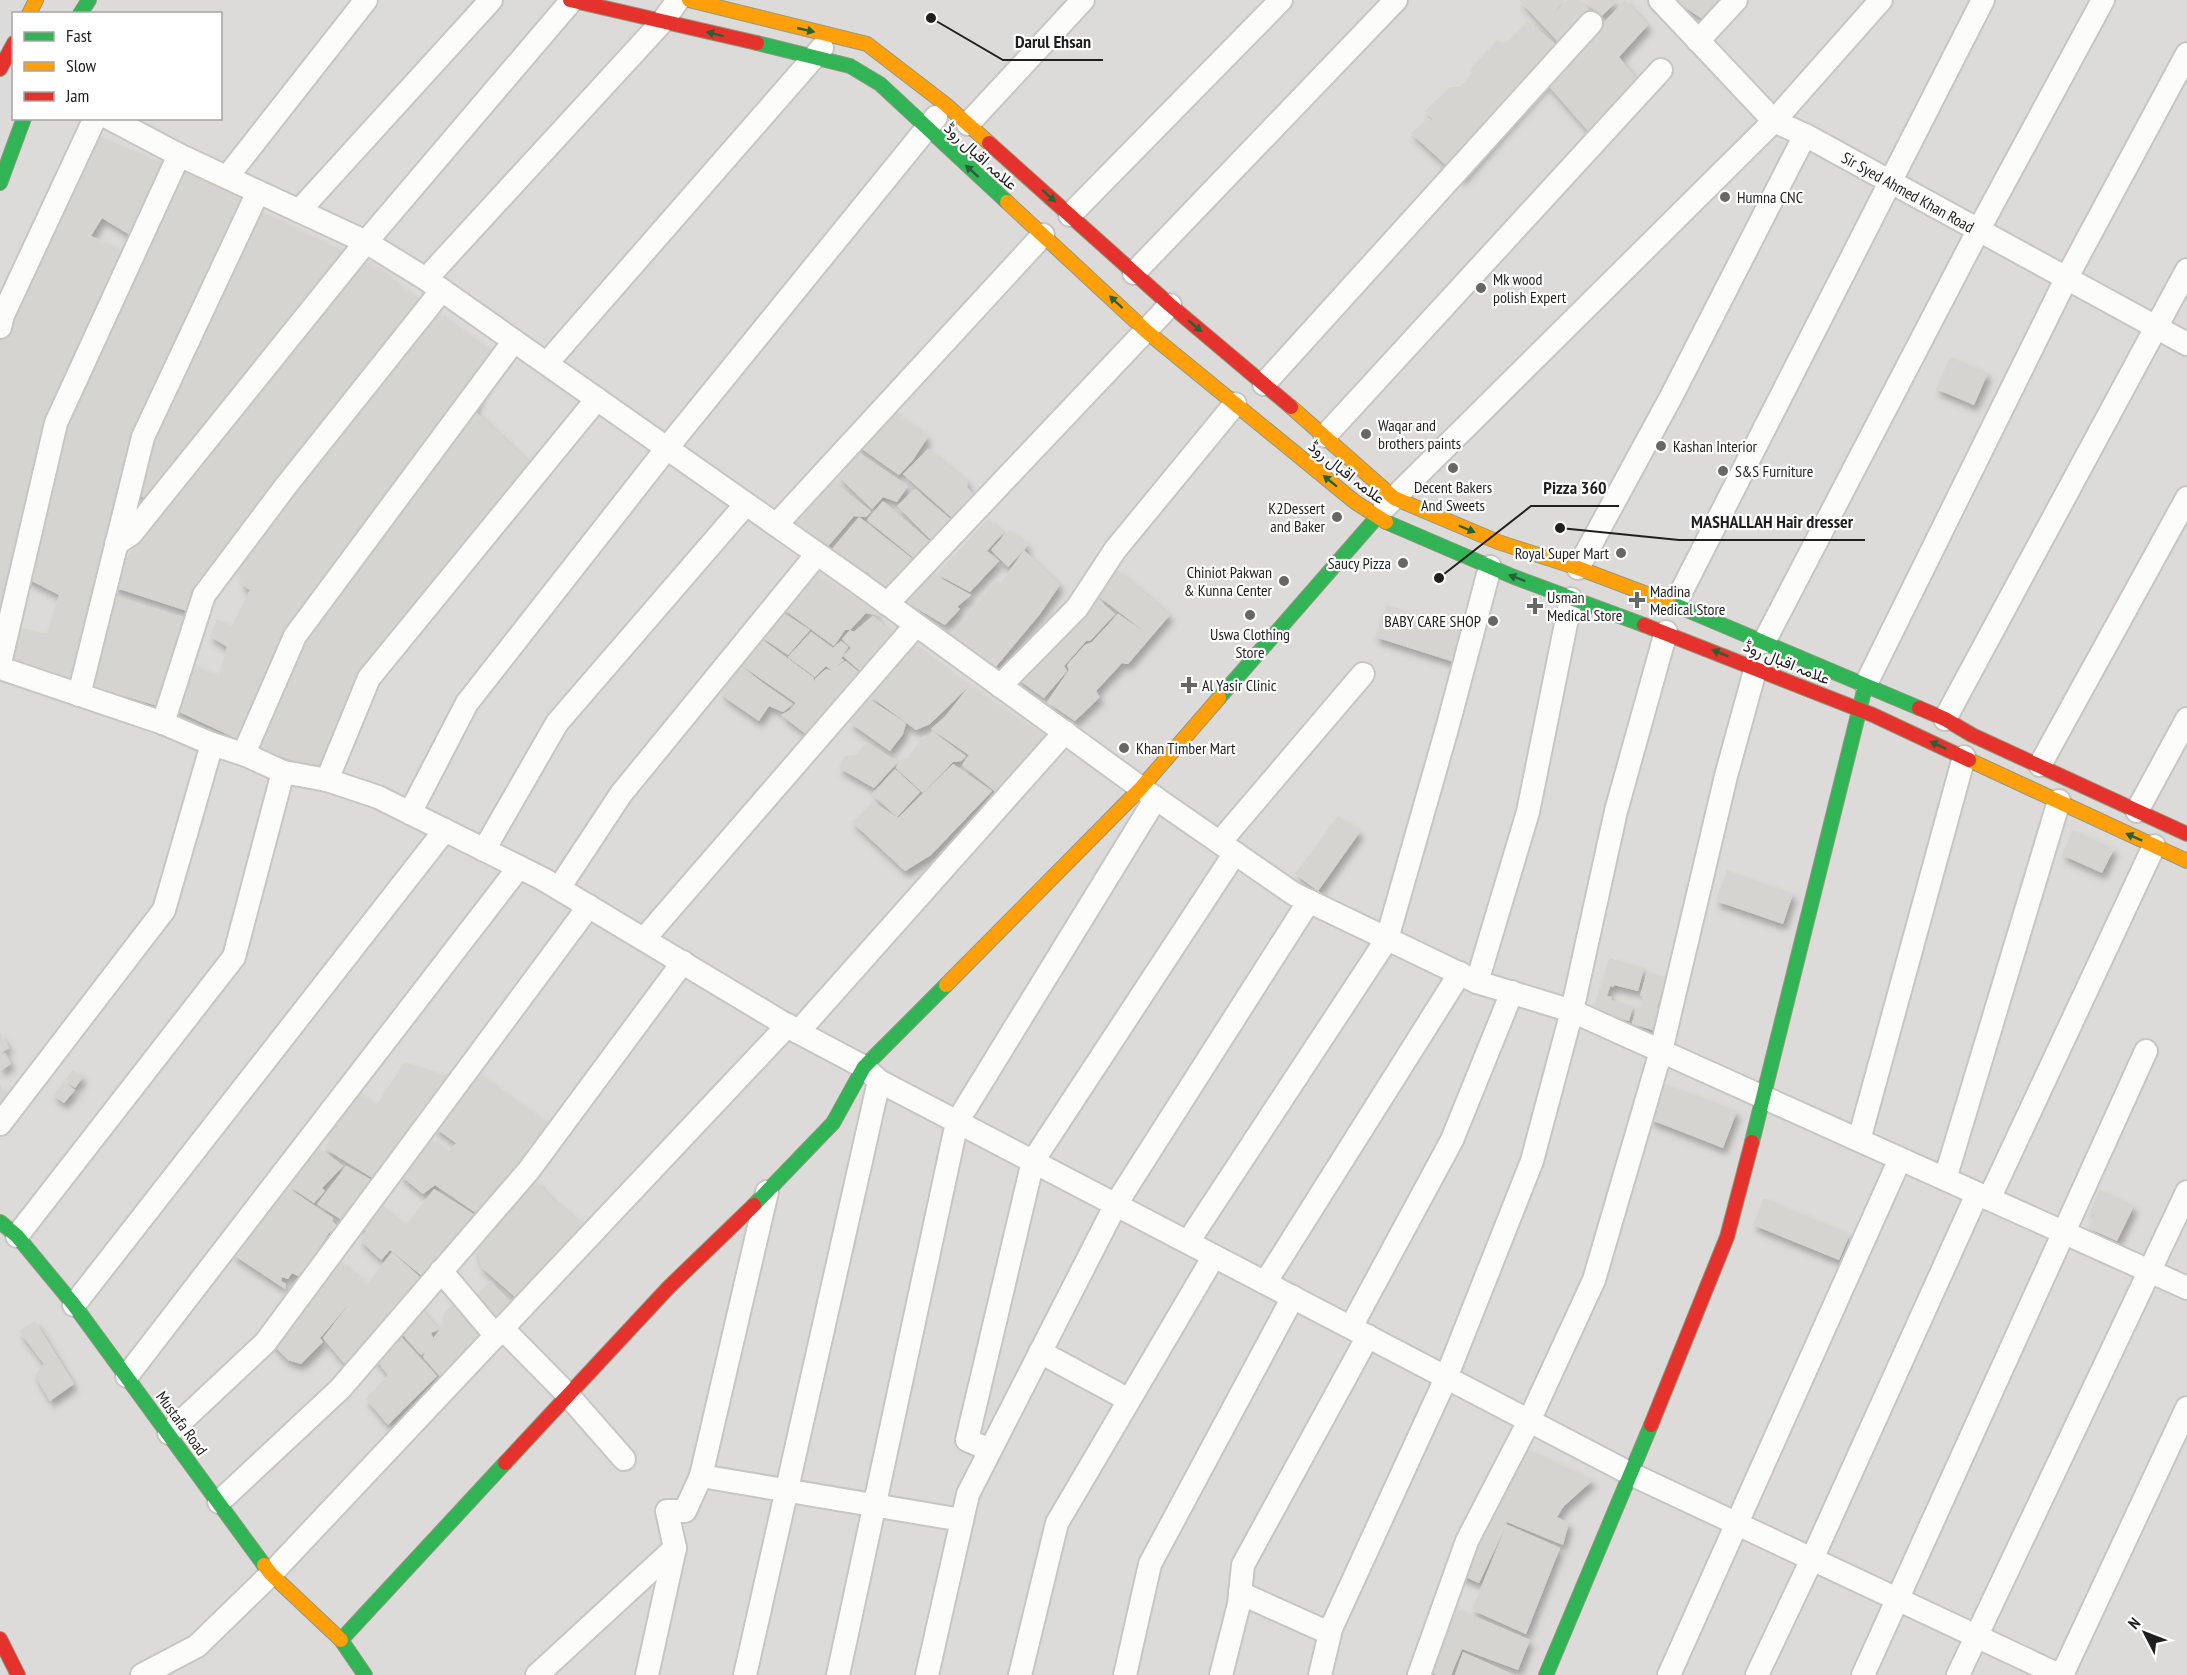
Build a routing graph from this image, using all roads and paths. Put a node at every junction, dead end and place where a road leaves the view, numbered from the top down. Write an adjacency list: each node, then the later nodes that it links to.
1 (366, 0): 35 (street)
2 (491, 0): 39 (street)
3 (571, 0): 16 (street, علامہ اقبال روڈ); 43 (street)
4 (678, 0): 16 (street)
5 (688, 0): 15 (street, علامہ اقبال روڈ)
6 (1083, 0): 31 (street)
7 (1281, 0): 40 (street)
8 (1396, 0): 45 (street)
9 (1660, 0): 19 (street, Sir Syed Ahmed Khan Road)
10 (1736, 0): 19 (street)
11 (1881, 0): 30 (street)
12 (1983, 0): 37 (street)
13 (2103, 0): 41 (street)
14 (776, 6): 15 (street)
15 (764, 19): 18 (street, علامہ اقبال روڈ, one-way to 18); 20 (street)
16 (663, 21): 20 (street, علامہ اقبال روڈ, one-way to 16); 47 (street)
17 (1591, 23): 55 (street)
18 (832, 36): 23 (street); 26 (street, علامہ اقبال روڈ)
19 (1698, 40): 30 (street, Sir Syed Ahmed Khan Road)
20 (745, 41): 23 (street, علامہ اقبال روڈ)
21 (12, 47): 24 (street)
22 (2187, 54): 46 (street)
23 (814, 57): 32 (street, علامہ اقبال روڈ); 54 (street)
24 (0, 68)
25 (1661, 70): 58 (street)
26 (945, 104): 31 (street, علامہ اقبال روڈ); 32 (street)
27 (23, 120): 36 (street)
28 (95, 120): 49 (street)
29 (113, 120): 34 (street)
30 (1774, 121): 33 (street, Sir Syed Ahmed Khan Road); 60 (street)
31 (968, 124): 40 (street, علامہ اقبال روڈ, one-way to 40)
32 (927, 130): 42 (street, علامہ اقبال روڈ, one-way to 32); 59 (street)
33 (1805, 135): 37 (street, Sir Syed Ahmed Khan Road); 68 (street)
34 (179, 156): 35 (street); 75 (street)
35 (227, 177): 38 (street)
36 (0, 183)
37 (1890, 183): 41 (street, Sir Syed Ahmed Khan Road); 71 (street)
38 (258, 192): 39 (street); 65 (street)
39 (299, 211): 43 (street)
40 (1070, 215): 45 (street, علامہ اقبال روڈ)
41 (1978, 231): 46 (street, Sir Syed Ahmed Khan Road); 74 (street)
42 (1043, 235): 51 (street, علامہ اقبال روڈ, one-way to 42); 64 (street)
43 (366, 242): 47 (street); 65 (street)
44 (2187, 270): 50 (street)
45 (1134, 273): 48 (street, علامہ اقبال روڈ)
46 (2066, 279): 50 (street, Sir Syed Ahmed Khan Road); 79 (street)
47 (434, 284): 52 (street); 85 (street)
48 (1170, 306): 51 (street); 55 (street, علامہ اقبال روڈ, one-way to 55)
49 (0, 327)
50 (2156, 327): 53 (street, Sir Syed Ahmed Khan Road); 83 (street)
51 (1146, 331): 57 (street, علامہ اقبال روڈ); 70 (street)
52 (514, 341): 54 (street); 88 (street)
53 (2187, 344)
54 (547, 363): 56 (street)
55 (1263, 384): 58 (street, علامہ اقبال روڈ)
56 (597, 399): 59 (street); 92 (street)
57 (1235, 404): 63 (street, علامہ اقبال روڈ, one-way to 57); 80 (street)
58 (1325, 436): 60 (street, علامہ اقبال روڈ)
59 (667, 448): 62 (street); 96 (street)
60 (1394, 498): 63 (street); 68 (street, علامہ اقبال روڈ, one-way to 68)
61 (2187, 498): 90 (street)
62 (746, 504): 64 (street); 101 (street)
63 (1377, 517): 67 (street, علامہ اقبال روڈ); 93 (street)
64 (776, 525): 66 (street)
65 (116, 544): 81 (street)
66 (817, 554): 70 (street); 104 (street)
67 (1490, 567): 69 (street, علامہ اقبال روڈ, one-way to 67); 108 (street)
68 (1578, 568): 71 (street, علامہ اقبال روڈ)
69 (1571, 599): 73 (street, علامہ اقبال روڈ); 110 (street)
70 (887, 604): 72 (street)
71 (1675, 604): 74 (street, علامہ اقبال روڈ)
72 (916, 625): 80 (street); 107 (street)
73 (1666, 632): 77 (street, علامہ اقبال روڈ, one-way to 73); 112 (street)
74 (1764, 642): 79 (street, علامہ اقبال روڈ)
75 (0, 663)
76 (0, 668): 81 (street)
77 (1756, 668): 82 (street, علامہ اقبال روڈ); 114 (street)
78 (1363, 674): 100 (street)
79 (1866, 684): 82 (street); 83 (street, علامہ اقبال روڈ)
80 (1000, 686): 86 (street)
81 (79, 694): 85 (street)
82 (1859, 709): 89 (street, علامہ اقبال روڈ, one-way to 82); 117 (street)
83 (1945, 719): 90 (street, علامہ اقبال روڈ)
84 (2187, 719): 95 (street)
85 (163, 723): 87 (street)
86 (1065, 732): 93 (street); 113 (street)
87 (212, 744): 88 (street); 119 (street)
88 (246, 755): 91 (street)
89 (1964, 757): 94 (street, علامہ اقبال روڈ); 120 (street)
90 (2040, 765): 95 (street, علامہ اقبال روڈ)
91 (283, 772): 92 (street); 128 (street)
92 (327, 780): 96 (street)
93 (1148, 793): 100 (street); 116 (street); 118 (street)
94 (2059, 801): 99 (street, علامہ اقبال روڈ, one-way to 94); 123 (street)
95 (2137, 811): 98 (street, علامہ اقبال روڈ)
96 (410, 813): 97 (street)
97 (445, 830): 101 (street); 137 (street)
98 (2187, 834)
99 (2154, 846): 102 (street, علامہ اقبال روڈ); 126 (street)
100 (1227, 848): 105 (street); 122 (street)
101 (484, 849): 103 (street)
102 (2187, 861)
103 (519, 867): 104 (street); 141 (street)
104 (559, 888): 106 (street)
105 (1309, 901): 108 (street); 127 (street)
106 (589, 906): 107 (street); 147 (street)
107 (644, 939): 109 (street)
108 (1387, 939): 110 (street); 130 (street)
109 (683, 962): 113 (street); 132 (street)
110 (1468, 977): 111 (street); 134 (street)
111 (1512, 992): 112 (street); 139 (street)
112 (1572, 1011): 114 (street); 142 (street)
113 (793, 1029): 116 (street); 138 (street)
114 (1661, 1051): 117 (street); 146 (street)
115 (2146, 1051): 129 (street)
116 (872, 1074): 118 (street); 124 (street); 152 (street)
117 (1764, 1098): 120 (street); 150 (street)
118 (957, 1122): 122 (street); 154 (street)
119 (0, 1124)
120 (1859, 1140): 121 (street)
121 (1900, 1159): 123 (street); 156 (street)
122 (1033, 1161): 127 (street); 148 (street)
123 (1946, 1179): 126 (street)
124 (767, 1192): 143 (street); 151 (street)
125 (2187, 1192): 133 (street)
126 (1983, 1196): 129 (street); 158 (street)
127 (1116, 1204): 130 (street); 140 (street)
128 (8, 1229): 137 (street, Mustafa Road)
129 (2064, 1232): 133 (street); 161 (street)
130 (1188, 1242): 131 (street)
131 (1214, 1256): 134 (street); 144 (street)
132 (441, 1271): 138 (street); 153 (street)
133 (2149, 1271): 135 (street); 163 (street)
134 (1265, 1283): 136 (street)
135 (2187, 1288)
136 (1293, 1297): 139 (street); 175 (street)
137 (74, 1305): 141 (street, Mustafa Road)
138 (499, 1332): 143 (street); 159 (street)
139 (1359, 1332): 142 (street); 160 (street)
140 (1040, 1352): 144 (street); 148 (street)
141 (127, 1376): 147 (street, Mustafa Road)
142 (1446, 1377): 146 (street); 162 (street)
143 (568, 1395): 149 (street); 165 (street)
144 (1129, 1400): 174 (street)
145 (2187, 1408): 184 (street)
146 (1529, 1421): 150 (street); 178 (street)
147 (169, 1433): 153 (street, Mustafa Road)
148 (990, 1450): 155 (street)
149 (624, 1459)
150 (1631, 1474): 156 (street); 179 (street)
151 (700, 1476): 152 (street); 157 (street)
152 (789, 1491): 154 (street); 171 (street)
153 (219, 1502): 159 (street, Mustafa Road)
154 (874, 1505): 155 (street); 172 (street)
155 (962, 1520): 173 (street)
156 (1736, 1524): 158 (street); 180 (street)
157 (675, 1548): 169 (street); 170 (street)
158 (1812, 1559): 161 (street); 181 (street)
159 (271, 1574): 165 (street, Mustafa Road); 167 (street)
160 (1240, 1593): 162 (street); 176 (street)
161 (1897, 1599): 163 (street); 182 (street)
162 (1332, 1625): 177 (street)
163 (1977, 1637): 183 (street); 184 (street)
164 (0, 1639): 166 (street)
165 (341, 1640): 168 (street, Mustafa Road)
166 (18, 1675)
167 (142, 1675)
168 (365, 1675)
169 (537, 1675)
170 (647, 1675)
171 (746, 1675)
172 (838, 1675)
173 (927, 1675)
174 (1020, 1675)
175 (1125, 1675)
176 (1221, 1675)
177 (1320, 1675)
178 (1419, 1675)
179 (1545, 1675)
180 (1669, 1675)
181 (1757, 1675)
182 (1863, 1675)
183 (1959, 1675)
184 (2060, 1675)

